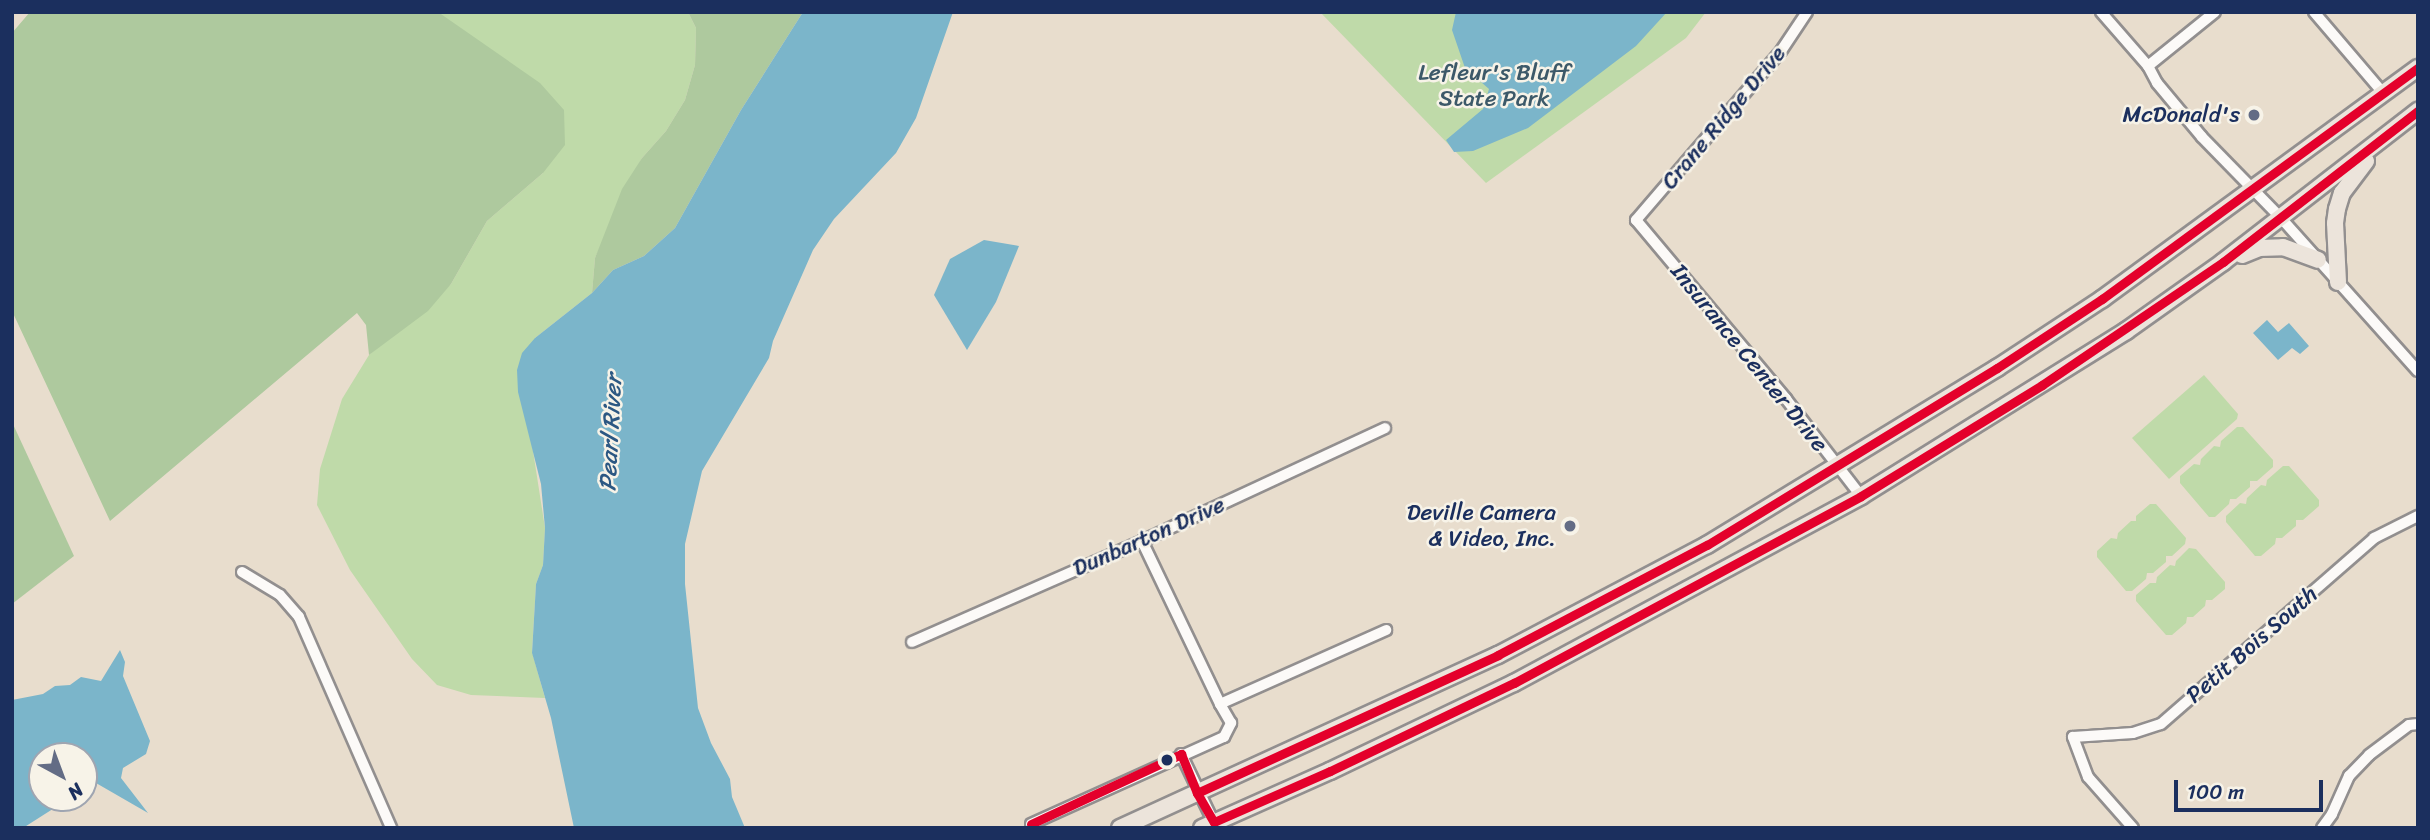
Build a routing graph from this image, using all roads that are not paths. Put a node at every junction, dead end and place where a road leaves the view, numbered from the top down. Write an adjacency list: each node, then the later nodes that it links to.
1 (1807, 12): 12 (street, Crane Ridge Drive)
2 (2101, 12): 5 (street)
3 (2215, 12): 5 (street)
4 (2314, 12): 7 (street)
5 (2148, 66): 10 (street)
6 (2418, 68): 7 (highway)
7 (2384, 94): 10 (highway)
8 (2418, 111): 9 (highway)
9 (2401, 125): 11 (highway); 15 (highway)
10 (2254, 190): 11 (street); 18 (highway)
11 (2281, 218): 13 (street); 14 (highway)
12 (1636, 220): 18 (street, Insurance Center Drive)
13 (2318, 260): 14 (highway); 15 (street)
14 (2223, 262): 19 (highway)
15 (2338, 282): 16 (street)
16 (2418, 371)
17 (1385, 428): 21 (street, Dunbarton Drive)
18 (1837, 468): 19 (street, Insurance Center Drive); 28 (highway)
19 (1861, 496): 30 (highway)
20 (2418, 516): 33 (street, Petit Bois South)
21 (1142, 541): 24 (street, Dunbarton Drive); 25 (street)
22 (242, 572): 31 (street)
23 (1386, 629): 25 (street)
24 (912, 642)
25 (1220, 704): 27 (street)
26 (2418, 723): 34 (street)
27 (1181, 754): 28 (street); 29 (street)
28 (1197, 793): 30 (street); 32 (highway)
29 (1031, 824)
30 (1211, 826)
31 (391, 828)
32 (1120, 828)
33 (2133, 828)
34 (2322, 828)

